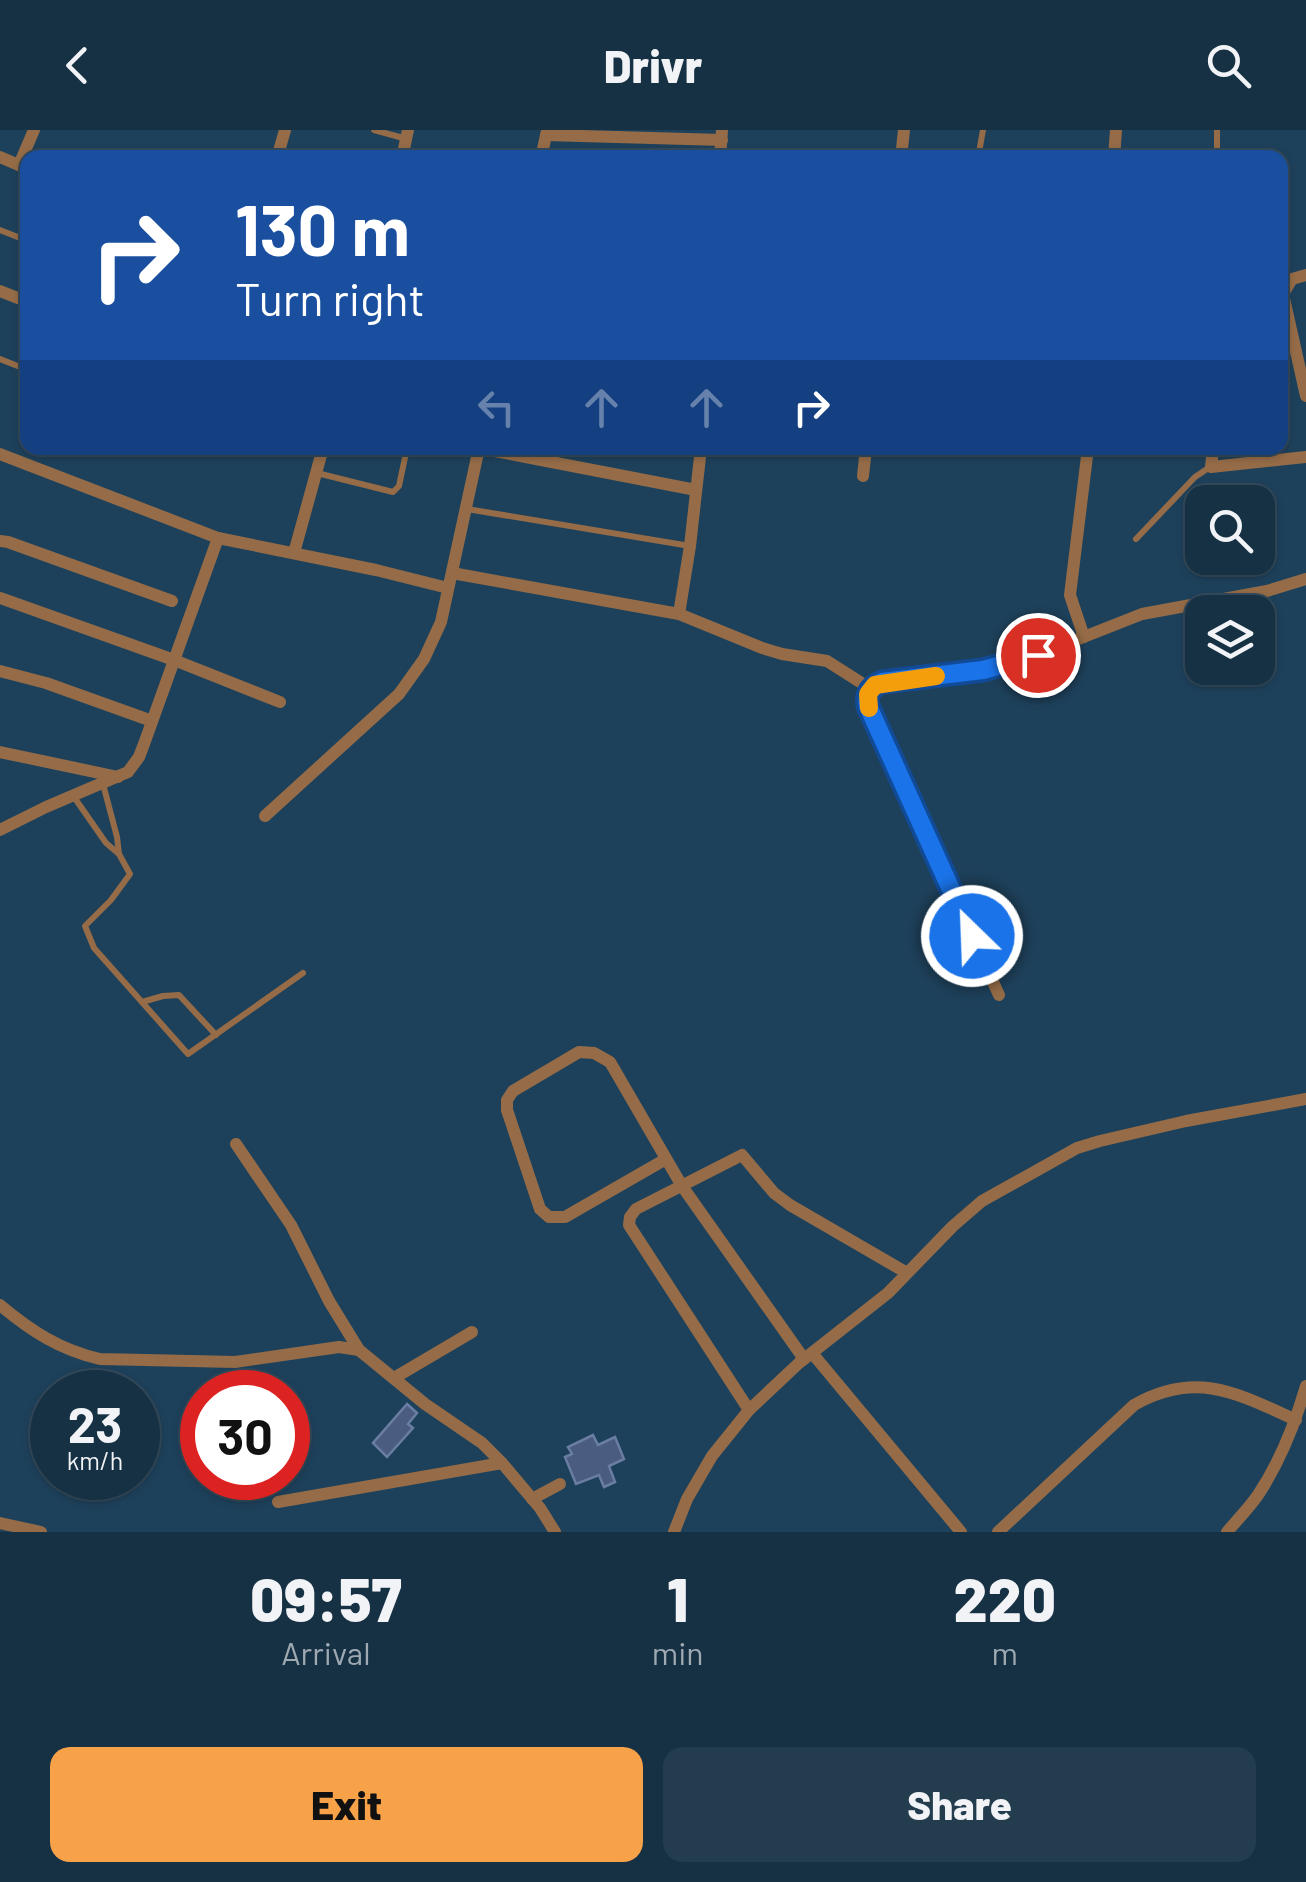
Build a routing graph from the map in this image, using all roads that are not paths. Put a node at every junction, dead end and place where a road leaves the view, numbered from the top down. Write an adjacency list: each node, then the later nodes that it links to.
1 (374, 130): 3 (lane)
2 (546, 132): 4 (street)
3 (408, 134)
4 (722, 135)
5 (1288, 348): 6 (street)
6 (1306, 396)
7 (0, 454): 18 (street)
8 (28, 455): 18 (street)
9 (321, 455): 20 (street)
10 (405, 455): 20 (lane)
11 (478, 455): 23 (street)
12 (515, 455): 22 (street)
13 (700, 455): 22 (street)
14 (865, 455): 21 (street)
15 (1087, 455): 35 (street)
16 (1212, 455): 19 (street)
17 (1306, 457): 19 (street)
18 (24, 464): 24 (street)
19 (1211, 467): 25 (lane)
20 (316, 472): 28 (street)
21 (863, 476)
22 (696, 490): 27 (street)
23 (466, 509): 27 (lane); 29 (street)
24 (218, 538): 28 (street); 36 (street)
25 (1136, 539)
26 (0, 541): 33 (street)
27 (690, 546): 34 (street)
28 (294, 553): 31 (street)
29 (452, 574): 31 (street); 34 (street)
30 (1306, 579): 35 (street)
31 (448, 588): 45 (street)
32 (0, 598): 36 (street)
33 (172, 601)
34 (679, 614): 38 (street)
35 (1084, 636): 38 (street)
36 (174, 660): 39 (street); 40 (street)
37 (0, 670): 40 (street)
38 (870, 689): 49 (street)
39 (280, 702)
40 (152, 722): 42 (street)
41 (0, 752): 42 (street)
42 (118, 777): 43 (street)
43 (103, 784): 44 (street); 47 (lane)
44 (73, 796): 46 (street); 47 (lane)
45 (265, 816)
46 (0, 830)
47 (119, 854): 50 (lane)
48 (303, 973): 51 (lane)
49 (999, 994)
50 (142, 1002): 51 (lane); 51 (lane)
51 (216, 1035)
52 (1306, 1099): 56 (street)
53 (236, 1144): 59 (street)
54 (666, 1159): 54 (street); 55 (street)
55 (682, 1186): 56 (street); 60 (street); 63 (street)
56 (907, 1273): 60 (street)
57 (0, 1305): 59 (street)
58 (472, 1332): 61 (street)
59 (359, 1350): 61 (street)
60 (808, 1356): 63 (street); 73 (street)
61 (394, 1378): 65 (street)
62 (1306, 1386): 64 (street)
63 (749, 1410): 72 (street)
64 (1296, 1420): 74 (street); 75 (street)
65 (502, 1463): 67 (street); 68 (street)
66 (560, 1484): 67 (street)
67 (532, 1499): 71 (street)
68 (278, 1502)
69 (0, 1523): 70 (street)
70 (41, 1532)
71 (555, 1532)
72 (674, 1532)
73 (961, 1532)
74 (998, 1532)
75 (1227, 1532)

